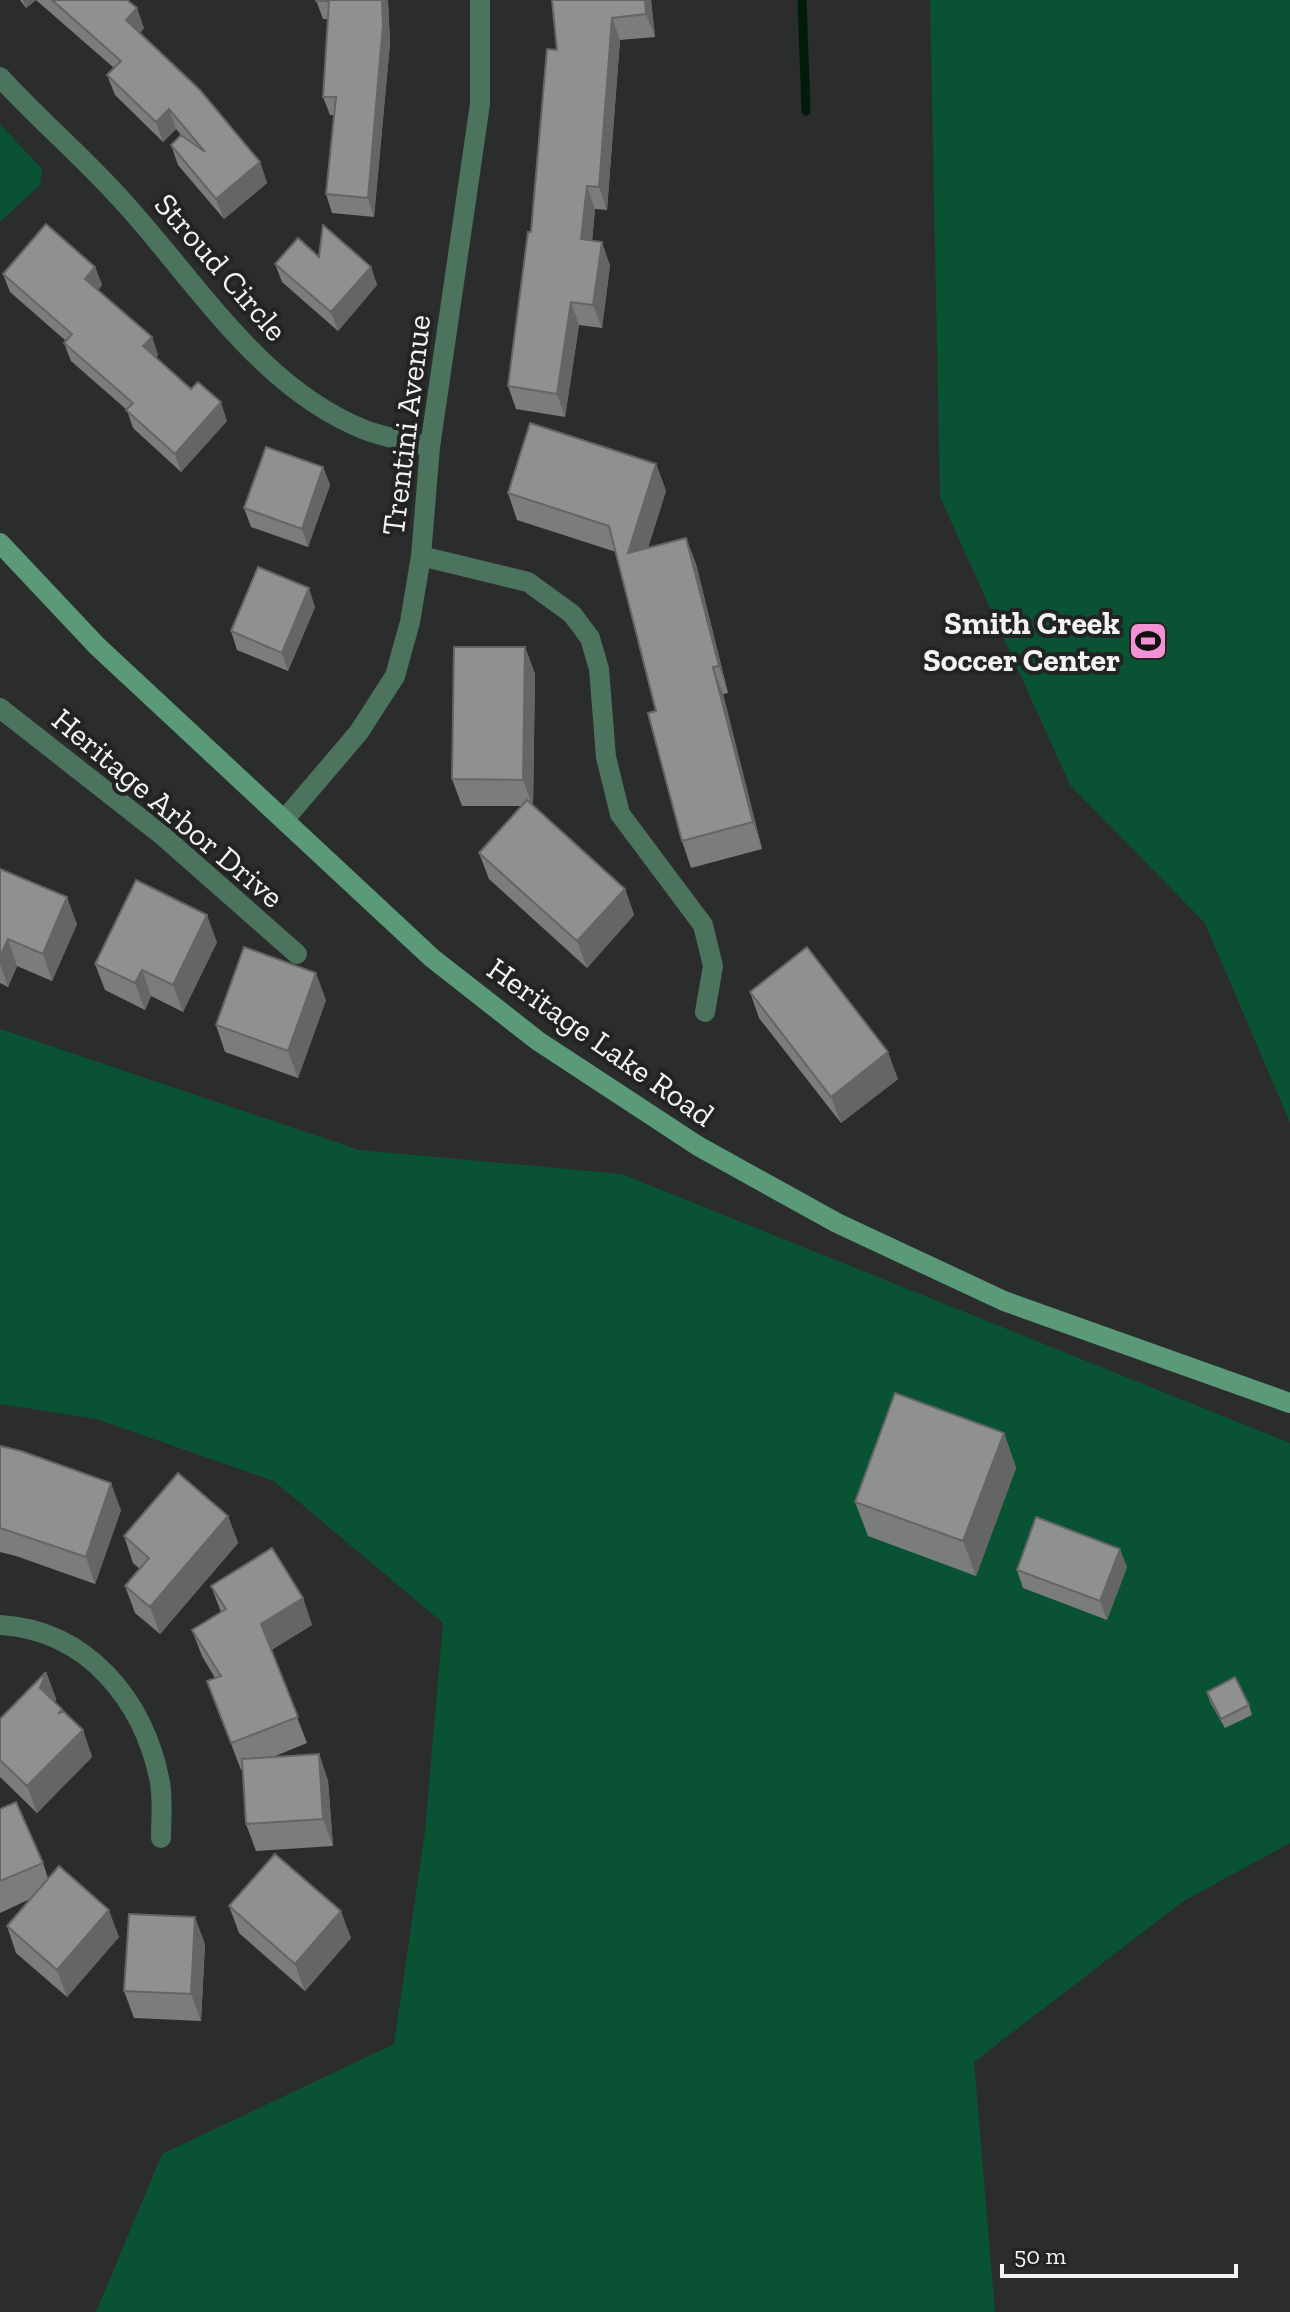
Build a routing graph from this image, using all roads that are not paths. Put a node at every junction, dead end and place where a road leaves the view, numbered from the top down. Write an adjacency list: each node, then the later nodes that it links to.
1 (480, 0): 3 (street, Trentini Avenue)
2 (0, 77): 3 (street, Stroud Circle)
3 (430, 447): 5 (street, Trentini Avenue)
4 (0, 543): 7 (main road, Heritage Lake Road)
5 (421, 556): 7 (street, Trentini Avenue); 9 (street)
6 (0, 708): 8 (street, Heritage Arbor Drive)
7 (285, 819): 10 (main road, Heritage Lake Road)
8 (297, 954)
9 (705, 1012)
10 (1290, 1403)
11 (0, 1625): 12 (street)
12 (161, 1838)

